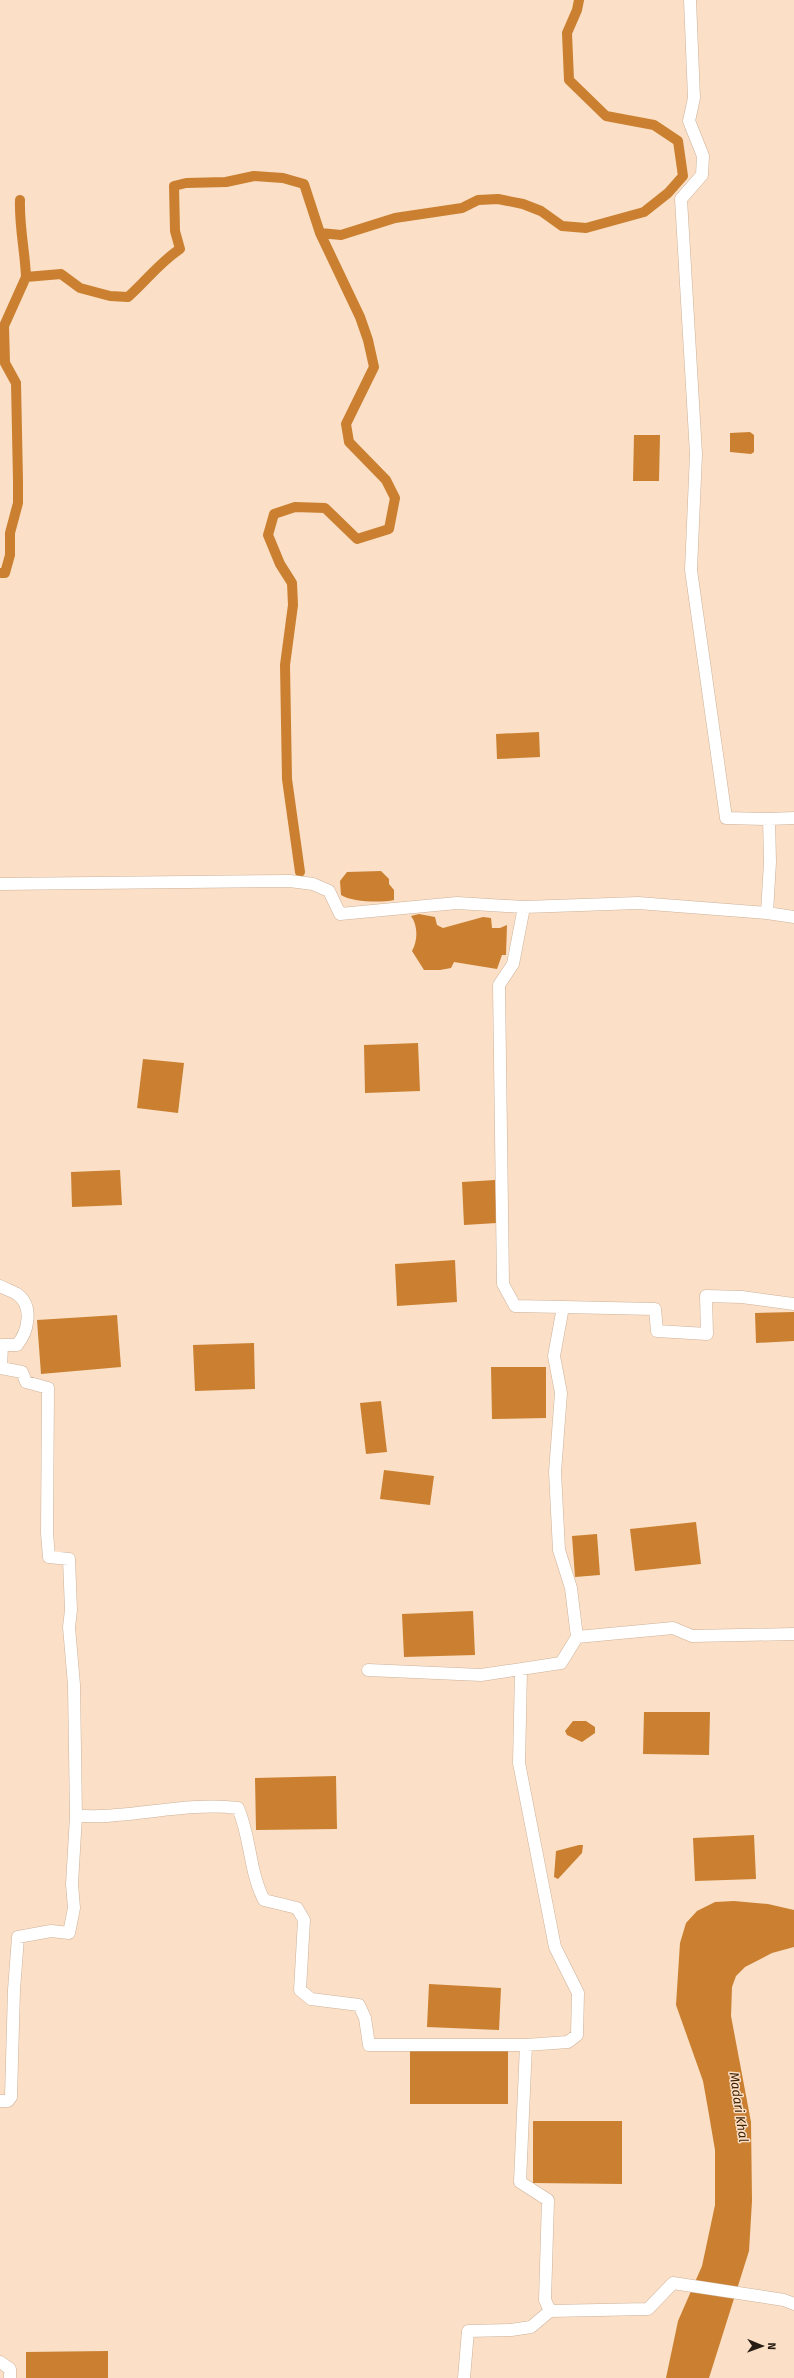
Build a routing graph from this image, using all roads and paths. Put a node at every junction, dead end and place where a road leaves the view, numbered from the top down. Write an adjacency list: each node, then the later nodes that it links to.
1 (690, 0): 3 (street)
2 (794, 818): 3 (street)
3 (769, 819): 6 (street)
4 (0, 884): 5 (street)
5 (524, 907): 6 (street); 10 (street)
6 (767, 913): 7 (street)
7 (794, 917)
8 (0, 1286): 15 (street)
9 (794, 1304): 10 (street)
10 (563, 1307): 12 (street)
11 (794, 1634): 12 (street)
12 (576, 1637): 14 (street)
13 (368, 1670): 14 (street)
14 (520, 1671): 16 (street)
15 (76, 1816): 16 (street); 17 (street)
16 (526, 2045): 19 (street)
17 (0, 2102)
18 (789, 2302): 19 (street)
19 (550, 2311): 22 (street)
20 (0, 2362): 21 (street)
21 (10, 2378)
22 (464, 2378)

